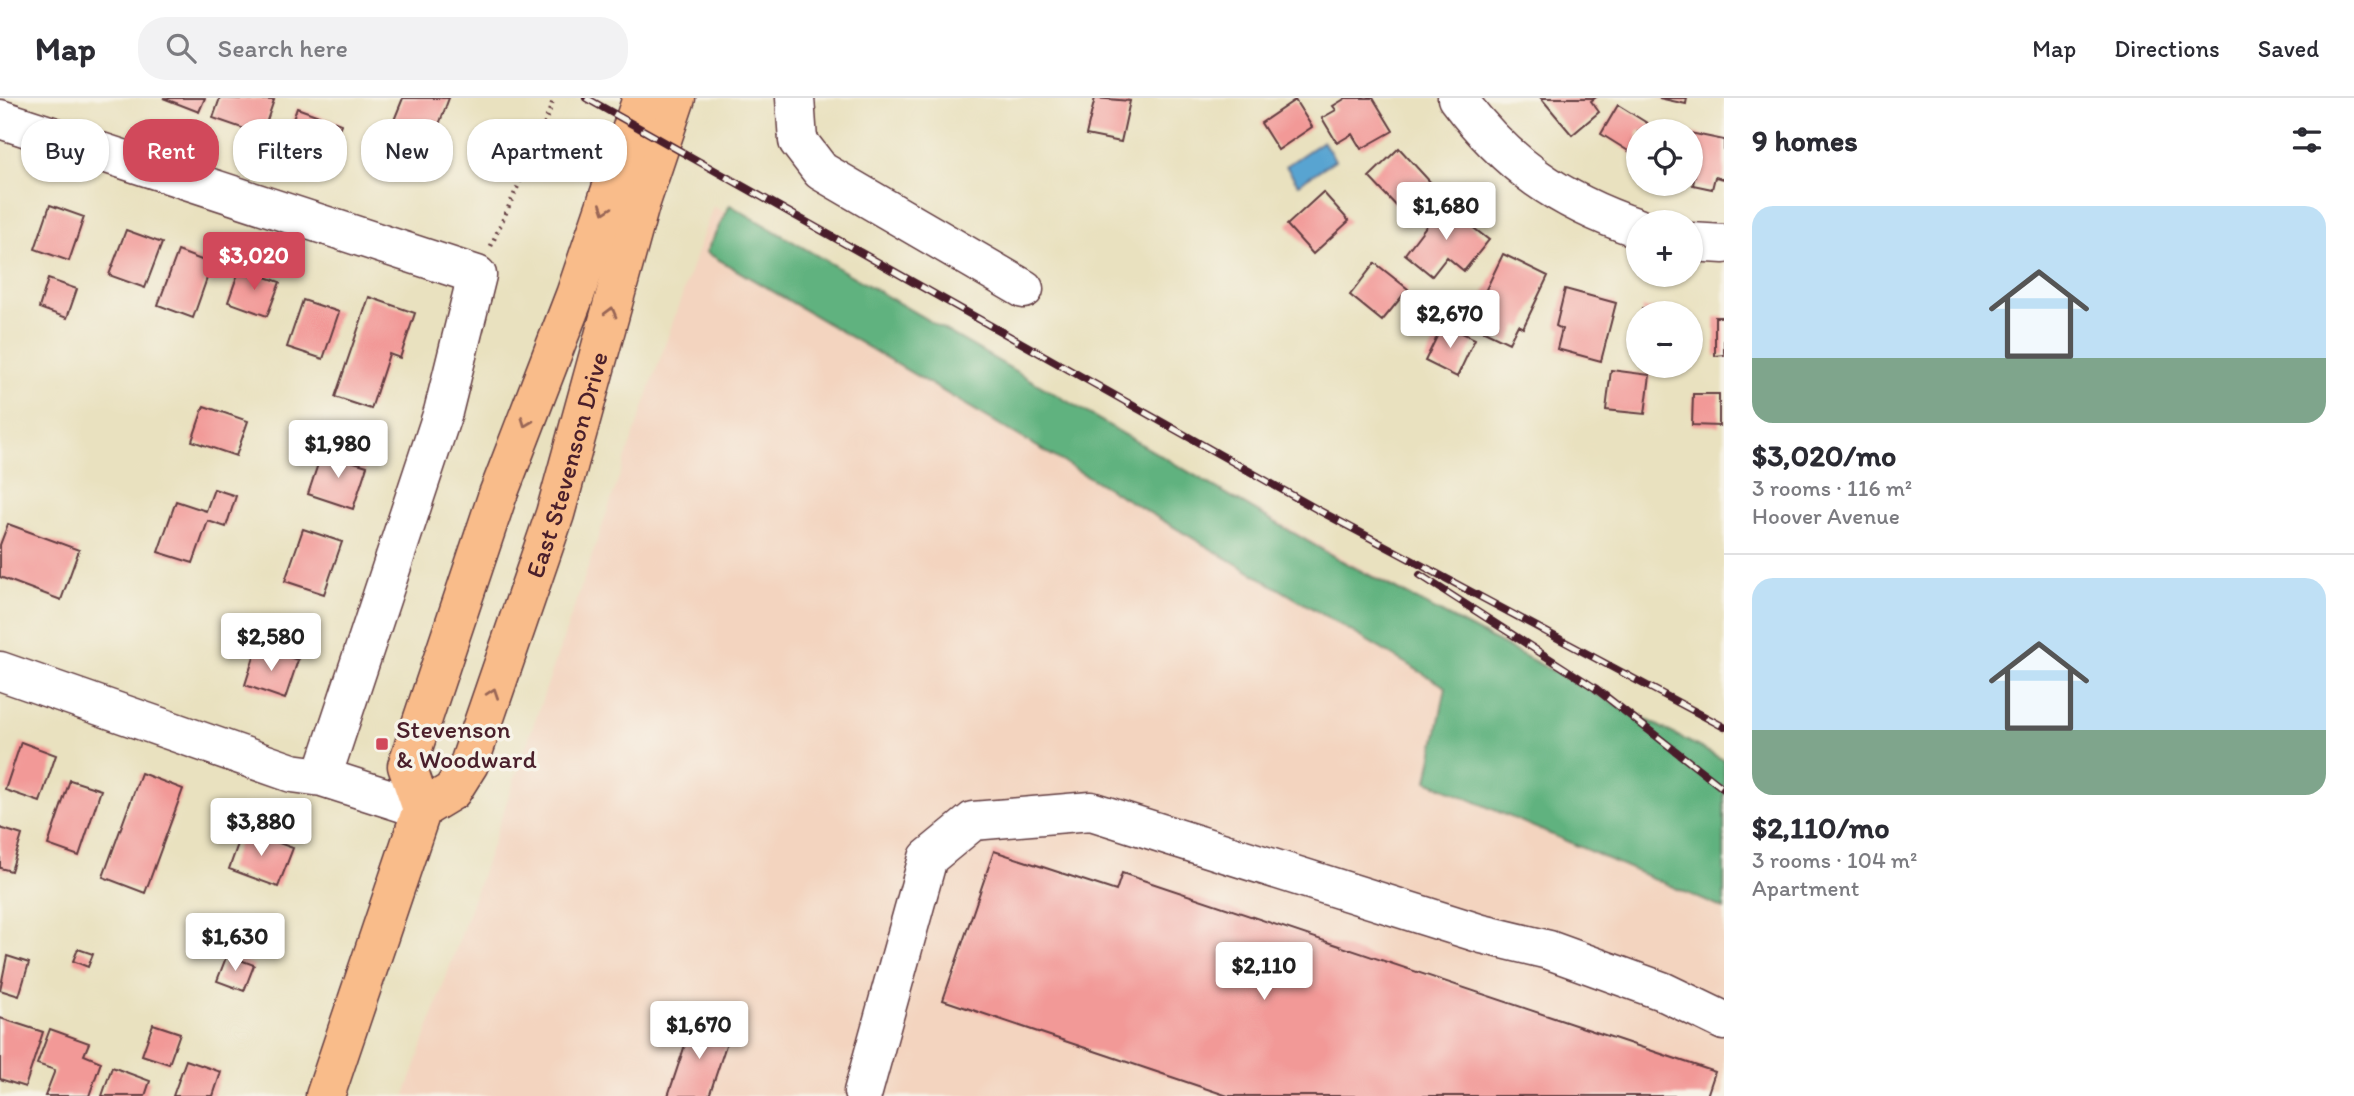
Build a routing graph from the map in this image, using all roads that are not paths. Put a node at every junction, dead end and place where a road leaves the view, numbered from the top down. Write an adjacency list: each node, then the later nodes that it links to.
1 (642, 98): 12 (main road, East Stevenson Drive, one-way to 12)
2 (676, 98): 12 (main road, East Stevenson Drive, one-way to 2)
3 (795, 98): 9 (street)
4 (1457, 98): 6 (street)
5 (0, 120): 11 (street)
6 (1626, 223)
7 (1703, 243): 8 (street)
8 (1724, 244)
9 (1024, 289)
10 (0, 671): 11 (street)
11 (322, 777): 12 (street)
12 (422, 809): 15 (main road)
13 (1724, 1021): 14 (street)
14 (867, 1095)
15 (325, 1096)

